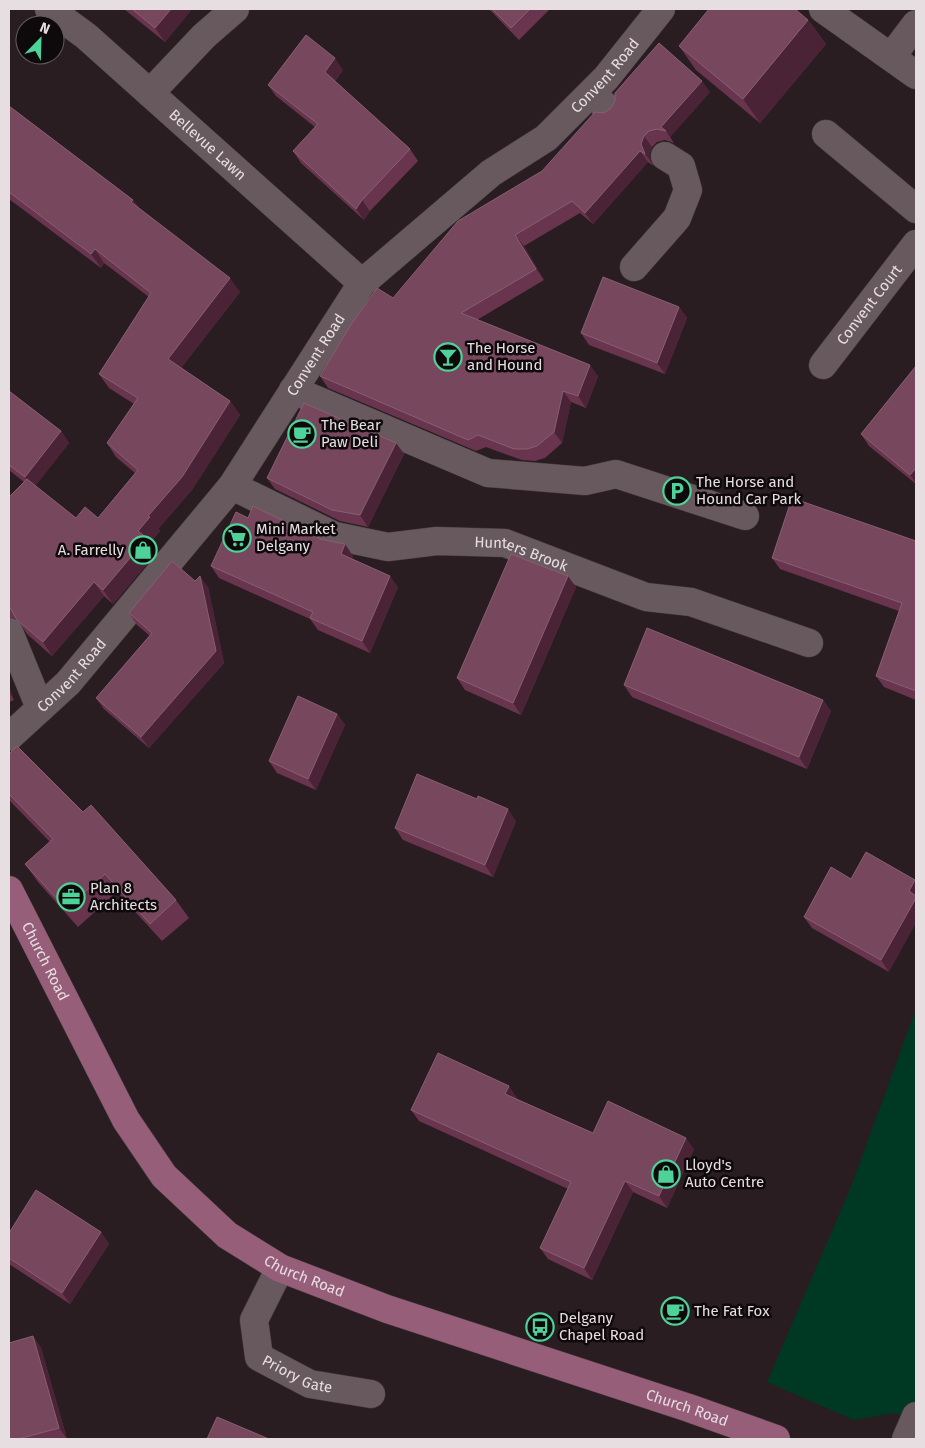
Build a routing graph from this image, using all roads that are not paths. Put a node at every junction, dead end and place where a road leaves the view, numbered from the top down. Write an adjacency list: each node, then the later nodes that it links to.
1 (49, 9): 8 (street, Bellevue Lawn)
2 (235, 9): 8 (street)
3 (661, 9): 14 (street, Convent Road)
4 (823, 9): 6 (street)
5 (916, 24): 6 (street)
6 (891, 57): 7 (street)
7 (916, 75)
8 (150, 93): 14 (street, Bellevue Lawn)
9 (826, 134): 11 (street)
10 (665, 156): 13 (street)
11 (916, 209)
12 (916, 244): 15 (street, Convent Court)
13 (634, 267)
14 (362, 283): 16 (street, Convent Road)
15 (823, 365)
16 (293, 390): 17 (street, Convent Road); 18 (street)
17 (232, 486): 20 (street, Hunters Brook); 21 (street, Convent Road)
18 (745, 516)
19 (9, 632): 21 (street)
20 (809, 643)
21 (40, 708): 22 (street, Convent Road)
22 (9, 738)
23 (9, 890): 24 (main road, Church Road)
24 (280, 1268): 25 (street, Priory Gate); 27 (main road, Church Road)
25 (371, 1394)
26 (916, 1416): 28 (street)
27 (776, 1439)
28 (906, 1439)

